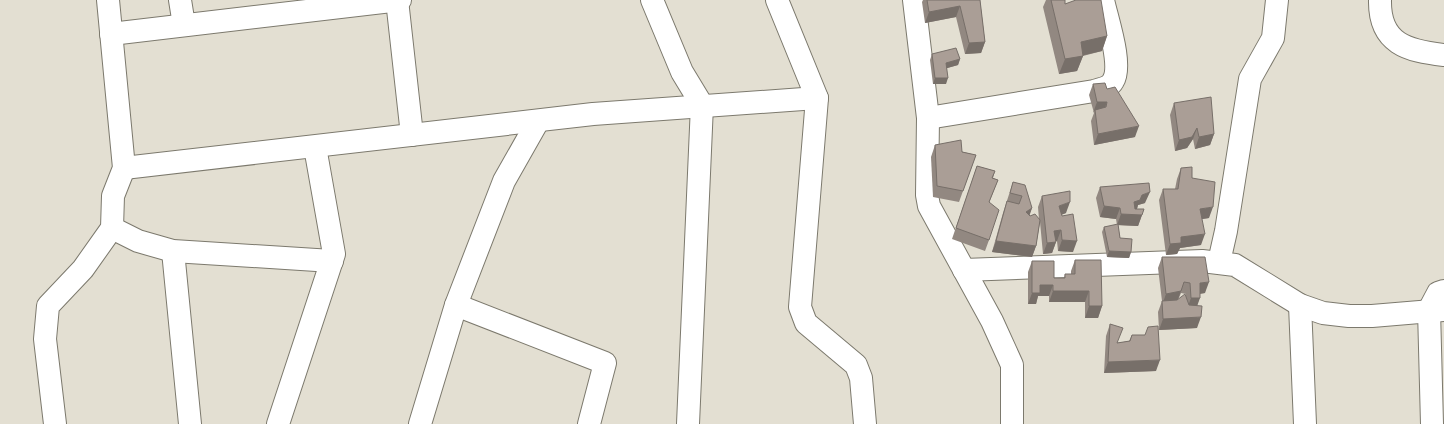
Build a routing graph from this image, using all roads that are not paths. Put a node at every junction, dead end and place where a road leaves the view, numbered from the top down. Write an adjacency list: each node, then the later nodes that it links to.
1 (108, 0): 11 (street)
2 (180, 0): 10 (street)
3 (398, 0): 10 (street); 17 (street)
4 (652, 0): 14 (street)
5 (777, 0): 13 (street)
6 (914, 0): 15 (street)
7 (1103, 0): 15 (street)
8 (1276, 0): 23 (street)
9 (1380, 0): 12 (street)
10 (184, 25): 11 (street)
11 (111, 34): 19 (street)
12 (1444, 55)
13 (817, 98): 14 (street); 35 (street)
14 (702, 106): 16 (street); 34 (street)
15 (928, 118): 24 (street)
16 (538, 121): 17 (street); 26 (street)
17 (412, 135): 18 (street)
18 (315, 146): 19 (street); 22 (street)
19 (124, 168): 20 (street)
20 (112, 228): 21 (street); 29 (street)
21 (173, 251): 22 (street); 30 (street)
22 (332, 261): 31 (street)
23 (1219, 262): 24 (street); 27 (street)
24 (964, 270): 36 (street)
25 (1444, 290): 28 (street)
26 (456, 305): 32 (street); 33 (street)
27 (1300, 305): 28 (street); 37 (street)
28 (1437, 310): 38 (street)
29 (55, 424)
30 (190, 424)
31 (278, 424)
32 (420, 424)
33 (589, 424)
34 (688, 424)
35 (865, 424)
36 (1012, 424)
37 (1305, 424)
38 (1432, 424)

